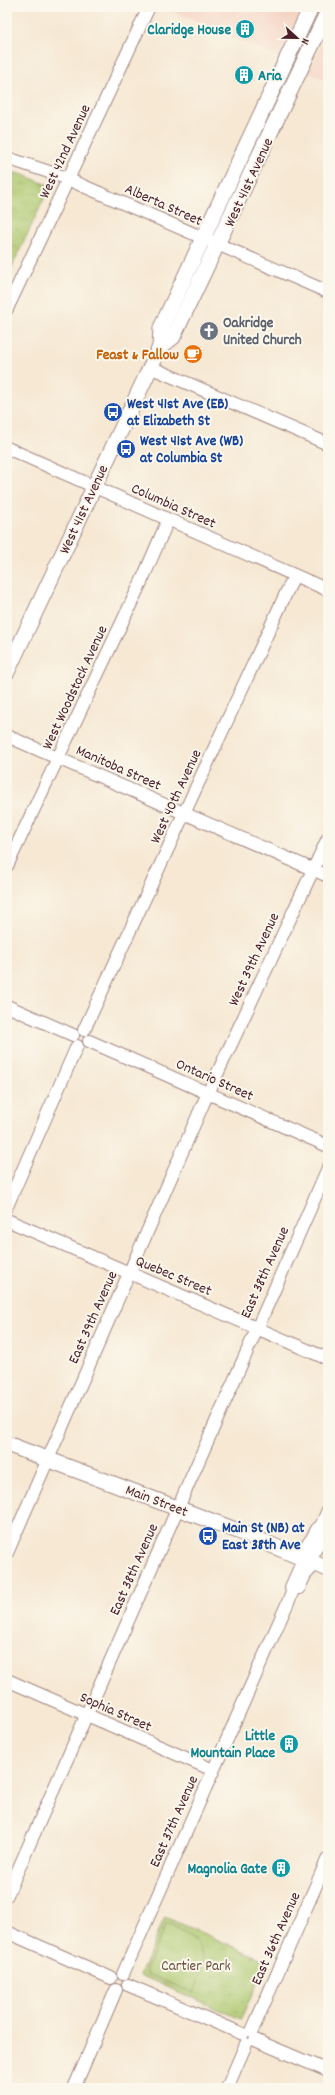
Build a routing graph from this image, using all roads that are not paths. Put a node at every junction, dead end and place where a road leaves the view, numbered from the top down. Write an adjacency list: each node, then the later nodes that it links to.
1 (149, 7): 5 (street, West 42nd Avenue)
2 (311, 7): 6 (main road, West 41st Avenue)
3 (328, 11): 7 (main road, West 41st Avenue)
4 (7, 158): 5 (street, Alberta Street)
5 (68, 180): 6 (street, Alberta Street); 9 (street, West 42nd Avenue)
6 (202, 238): 7 (street, Alberta Street); 10 (main road, West 41st Avenue)
7 (218, 245): 8 (street, Alberta Street); 10 (main road, West 41st Avenue)
8 (328, 292)
9 (7, 309)
10 (160, 347): 11 (main road, West 41st Avenue)
11 (150, 367): 12 (street); 14 (main road, West 41st Avenue)
12 (328, 444)
13 (7, 448): 14 (street, Columbia Street)
14 (94, 486): 15 (street, Columbia Street); 18 (main road, West 41st Avenue)
15 (168, 520): 16 (street, Columbia Street); 20 (street, West Woodstock Avenue)
16 (294, 576): 17 (street, Columbia Street); 21 (street, West 40th Avenue)
17 (328, 590)
18 (7, 672)
19 (7, 736): 20 (street, Manitoba Street)
20 (58, 758): 21 (street, Manitoba Street); 23 (street, West Woodstock Avenue)
21 (184, 814): 24 (street, Manitoba Street); 27 (street, West 40th Avenue)
22 (328, 838): 24 (street, West 39th Avenue)
23 (7, 866)
24 (313, 869): 25 (street, Manitoba Street); 28 (street, West 39th Avenue)
25 (328, 876)
26 (7, 1006): 27 (street, Ontario Street)
27 (81, 1038): 28 (street, Ontario Street); 31 (street, West 40th Avenue)
28 (208, 1094): 29 (street, Ontario Street); 33 (street, East 39th Avenue)
29 (328, 1146)
30 (328, 1168): 34 (street, East 38th Avenue)
31 (7, 1206)
32 (7, 1220): 33 (street, Quebec Street)
33 (129, 1273): 34 (street, Quebec Street); 37 (street, East 39th Avenue)
34 (257, 1328): 35 (street, Quebec Street); 38 (street, East 38th Avenue)
35 (328, 1359)
36 (7, 1444): 37 (main road, Main Street)
37 (48, 1459): 38 (main road, Main Street); 40 (street, East 39th Avenue)
38 (178, 1508): 41 (main road, Main Street); 43 (street, East 38th Avenue)
39 (328, 1510): 41 (street, East 37th Avenue)
40 (7, 1553)
41 (311, 1561): 44 (street, East 37th Avenue)
42 (7, 1680): 43 (street, Sophia Street)
43 (86, 1716): 44 (street, Sophia Street); 46 (street, East 38th Avenue)
44 (213, 1770): 49 (street, East 37th Avenue)
45 (328, 1858): 51 (street, East 36th Avenue)
46 (7, 1896)
47 (7, 1932): 48 (street)
48 (111, 1978): 49 (street); 50 (street)
49 (125, 1979): 50 (street); 51 (street)
50 (116, 1990): 53 (street)
51 (249, 2037): 52 (street); 54 (street, East 36th Avenue)
52 (328, 2071)
53 (74, 2088)
54 (227, 2088)

